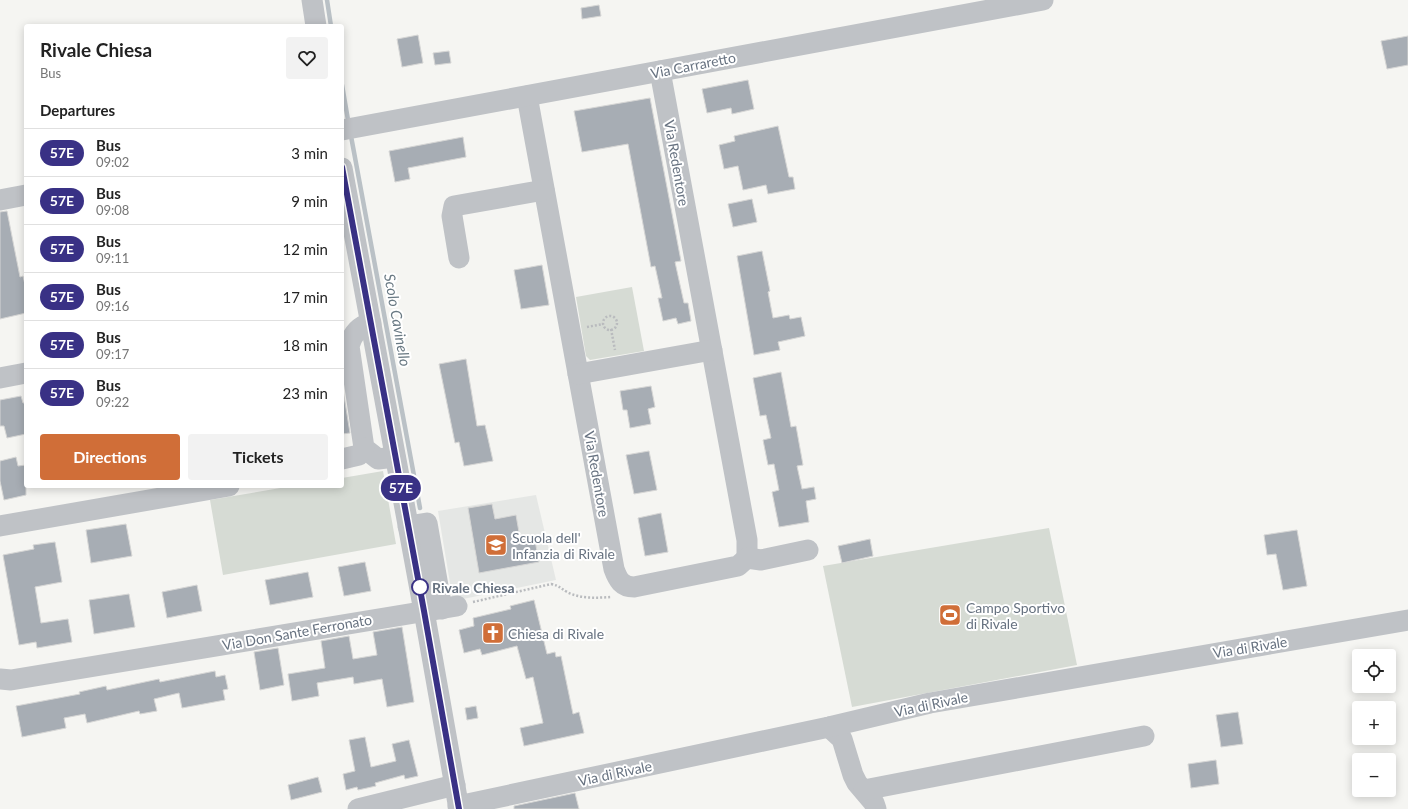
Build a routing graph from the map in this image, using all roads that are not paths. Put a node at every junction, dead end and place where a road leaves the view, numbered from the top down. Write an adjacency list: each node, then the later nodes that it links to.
1 (312, 0): 3 (street)
2 (1043, 0): 4 (street, Via Carraretto)
3 (316, 24)
4 (660, 71): 5 (street, Via Carraretto); 13 (street, Via Redentore)
5 (527, 96): 6 (street, Via Carraretto); 8 (street, Via Redentore)
6 (344, 130)
7 (344, 179): 12 (street, Via di Rivale)
8 (544, 190): 11 (street); 15 (street, Via Redentore)
9 (24, 195): 10 (street)
10 (0, 200)
11 (459, 258)
12 (370, 323): 17 (street); 18 (street, Via di Rivale)
13 (712, 350): 15 (street); 24 (street, Via Redentore)
14 (24, 373): 16 (street)
15 (578, 374): 24 (street, Via Redentore)
16 (0, 378)
17 (364, 448): 18 (street); 19 (street)
18 (389, 458): 25 (street, Via di Rivale)
19 (344, 459)
20 (208, 488): 21 (street)
21 (133, 495): 22 (street)
22 (0, 526)
23 (808, 550): 24 (street)
24 (747, 558)
25 (441, 609): 27 (street, Via Don Sante Ferronato); 30 (street, Via di Rivale)
26 (1408, 620): 28 (street, Via di Rivale)
27 (0, 679)
28 (829, 727): 31 (street); 32 (street, Via di Rivale)
29 (1144, 736): 31 (street)
30 (455, 785): 32 (street, Via di Rivale); 33 (street)
31 (864, 790): 34 (street)
32 (459, 808)
33 (358, 809)
34 (876, 809)

